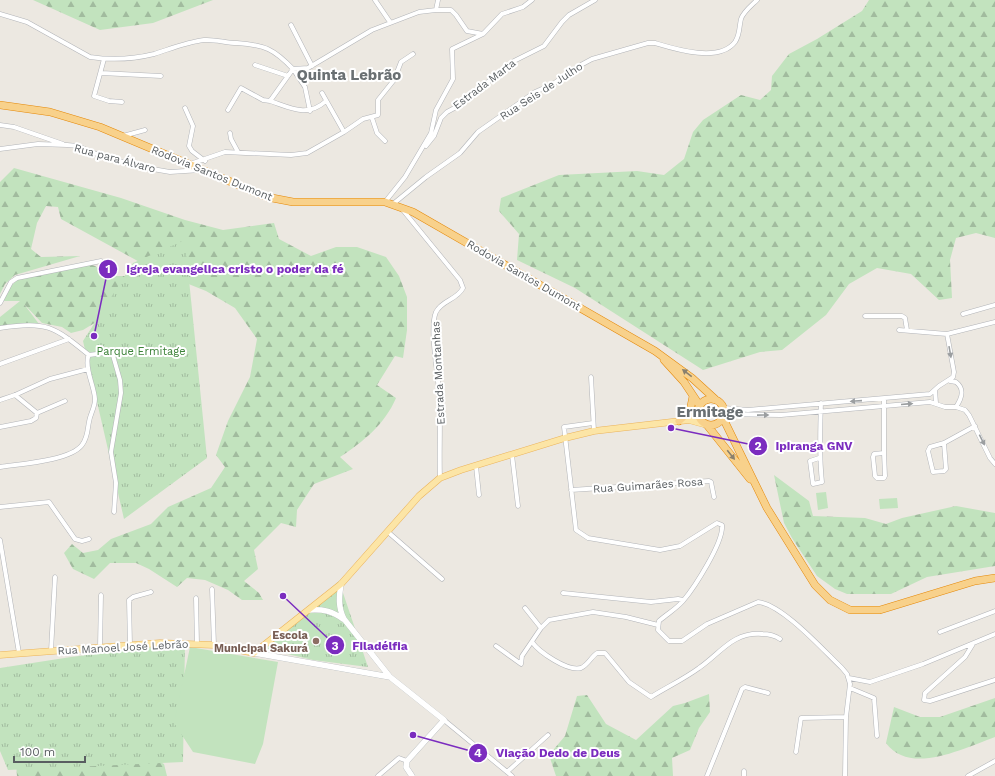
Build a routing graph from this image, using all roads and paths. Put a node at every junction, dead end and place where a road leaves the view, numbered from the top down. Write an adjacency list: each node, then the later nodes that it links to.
1 (438, 0): 6 (street)
2 (532, 0): 10 (street)
3 (596, 0): 36 (street, Estrada Marta)
4 (757, 0): 42 (street, Rua Seis de Julho)
5 (376, 1): 8 (street)
6 (436, 10): 8 (street); 10 (street)
7 (0, 14): 12 (street)
8 (390, 22): 14 (street)
9 (291, 25): 14 (street)
10 (483, 34): 36 (street)
11 (413, 54): 27 (street)
12 (104, 59): 15 (street); 16 (street)
13 (255, 65): 18 (street)
14 (312, 66): 15 (street)
15 (293, 69): 18 (street); 26 (street)
16 (101, 73): 17 (street); 22 (street)
17 (161, 76)
18 (288, 76): 20 (street)
19 (322, 93): 21 (street)
20 (270, 101): 25 (street); 26 (street)
21 (326, 101): 26 (street); 30 (street)
22 (122, 102)
23 (0, 105): 32 (highway, Rodovia Santos Dumont)
24 (185, 108): 38 (street)
25 (228, 110)
26 (310, 110)
27 (372, 118): 30 (street); 33 (street)
28 (0, 125): 34 (street)
29 (145, 130): 32 (street)
30 (344, 132): 37 (street)
31 (230, 133): 37 (street)
32 (122, 136): 39 (highway, Rodovia Santos Dumont)
33 (385, 141)
34 (67, 145): 35 (street, Rua para Álvaro); 40 (street, Rua para Álvaro)
35 (0, 149)
36 (421, 151): 41 (street)
37 (238, 152): 38 (street)
38 (205, 161): 39 (street)
39 (190, 164): 40 (highway, Rodovia Santos Dumont)
40 (206, 170): 41 (highway, Rodovia Santos Dumont)
41 (385, 202): 42 (highway, Rodovia Santos Dumont)
42 (397, 206): 54 (highway, Rodovia Santos Dumont); 89 (street, Estrada Montanhas)
43 (101, 261): 44 (street)
44 (0, 303)
45 (995, 305): 46 (street)
46 (963, 314)
47 (864, 316): 51 (street)
48 (995, 322): 52 (street)
49 (0, 328): 53 (street)
50 (899, 330): 51 (street)
51 (907, 330): 52 (street)
52 (947, 334): 59 (street, one-way to 59)
53 (69, 339): 55 (street); 56 (street)
54 (655, 351): 62 (highway); 63 (highway, one-way to 54)
55 (89, 355): 57 (street); 96 (street)
56 (0, 364)
57 (88, 369): 61 (street); 88 (street)
58 (591, 377): 76 (street)
59 (950, 381): 60 (street); 70 (street)
60 (935, 390): 64 (street); 68 (street)
61 (16, 395): 65 (street); 73 (street)
62 (693, 396): 71 (highway); 75 (highway)
63 (715, 399): 71 (highway); 74 (highway)
64 (884, 399): 67 (street, one-way to 67); 69 (street)
65 (0, 400)
66 (65, 402): 73 (street)
67 (821, 403): 72 (street); 74 (street)
68 (936, 403): 69 (street, one-way to 68); 70 (street)
69 (884, 406): 72 (street); 83 (street)
70 (956, 407): 78 (street)
71 (699, 408): 75 (main road); 77 (highway)
72 (821, 411): 74 (street, one-way to 72); 85 (street)
73 (37, 413): 79 (street)
74 (724, 413): 77 (highway); 90 (highway)
75 (679, 421): 77 (main road); 80 (main road)
76 (593, 423): 80 (street); 81 (street)
77 (707, 425): 90 (highway, one-way to 90)
78 (975, 426): 82 (street); 86 (street, one-way to 86)
79 (0, 427)
80 (594, 432): 81 (main road)
81 (565, 438): 84 (main road); 91 (street)
82 (944, 443): 82 (street)
83 (884, 453): 83 (street)
84 (512, 455): 87 (main road); 94 (street)
85 (820, 458): 85 (street)
86 (995, 464)
87 (476, 466): 89 (main road); 92 (street)
88 (0, 467)
89 (440, 478): 97 (main road)
90 (755, 485): 101 (highway)
91 (571, 490): 93 (street, Rua Guimarães Rosa); 109 (street)
92 (478, 495)
93 (714, 497)
94 (518, 506)
95 (0, 507): 98 (street)
96 (114, 512)
97 (388, 532): 102 (street); 103 (main road)
98 (89, 539)
99 (0, 540): 127 (street)
100 (55, 577): 126 (street)
101 (995, 578)
102 (442, 579)
103 (341, 584): 111 (main road); 113 (street)
104 (212, 588): 123 (street)
105 (150, 592): 122 (street)
106 (563, 594): 109 (street)
107 (101, 595): 125 (street)
108 (196, 598): 120 (street)
109 (684, 600): 114 (street)
110 (525, 608): 115 (street)
111 (310, 610): 113 (street); 128 (main road)
112 (995, 611): 116 (street)
113 (344, 619): 130 (street)
114 (658, 625): 115 (street); 131 (street)
115 (540, 628): 119 (street)
116 (940, 632)
117 (995, 634): 121 (street)
118 (780, 639): 119 (street)
119 (532, 642): 124 (street)
120 (197, 644): 122 (main road, Rua Manoel José Lebrão); 123 (main road, Rua Manoel José Lebrão)
121 (973, 644): 131 (street); 132 (street)
122 (130, 645): 125 (main road, Rua Manoel José Lebrão)
123 (214, 645): 128 (main road, Rua Manoel José Lebrão)
124 (496, 646)
125 (100, 648): 126 (main road, Rua Manoel José Lebrão)
126 (51, 651): 127 (main road, Rua Manoel José Lebrão)
127 (19, 653): 129 (main road, Rua Manoel José Lebrão)
128 (254, 653): 130 (street, Rua Manoel José Lebrão)
129 (0, 655)
130 (390, 676): 136 (street, Rua Manoel José Lebrão)
131 (849, 678): 133 (street)
132 (995, 680)
133 (850, 688): 135 (street); 138 (street)
134 (768, 694): 147 (street)
135 (846, 718): 139 (street); 149 (street)
136 (444, 720): 140 (street); 143 (street)
137 (548, 735): 143 (street)
138 (877, 736)
139 (796, 752)
140 (407, 761): 144 (street); 145 (street)
141 (995, 761): 150 (street)
142 (744, 771): 148 (street)
143 (507, 772): 146 (street)
144 (379, 776)
145 (412, 776)
146 (512, 776)
147 (707, 776)
148 (744, 776)
149 (845, 776)
150 (968, 776)

